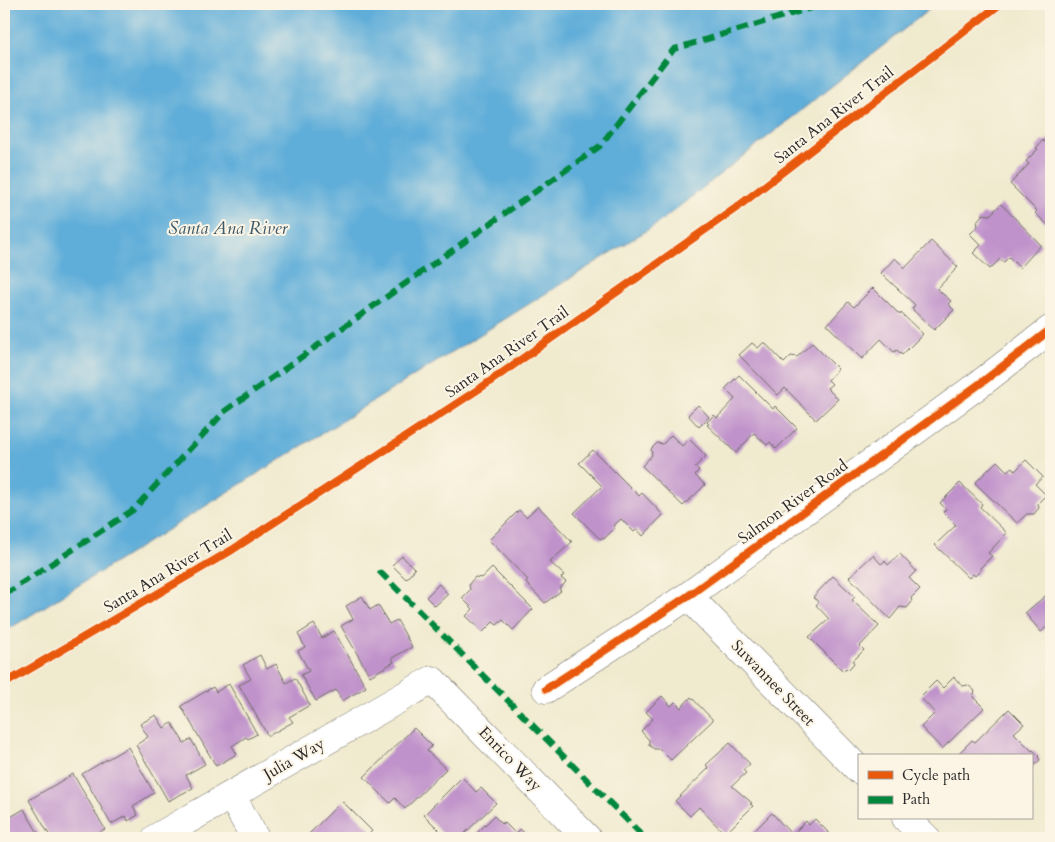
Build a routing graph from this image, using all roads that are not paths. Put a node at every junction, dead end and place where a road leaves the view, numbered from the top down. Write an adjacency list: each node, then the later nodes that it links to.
1 (1051, 329): 2 (street, Salmon River Road)
2 (688, 596): 4 (street, Salmon River Road); 5 (street, Suwannee Street)
3 (432, 680): 6 (street, Julia Way); 10 (street, Enrico Way)
4 (546, 689)
5 (858, 769)
6 (231, 795): 8 (street, Julia Way); 9 (street)
7 (908, 820): 11 (street)
8 (156, 838)
9 (255, 838)
10 (587, 838)
11 (926, 838)

